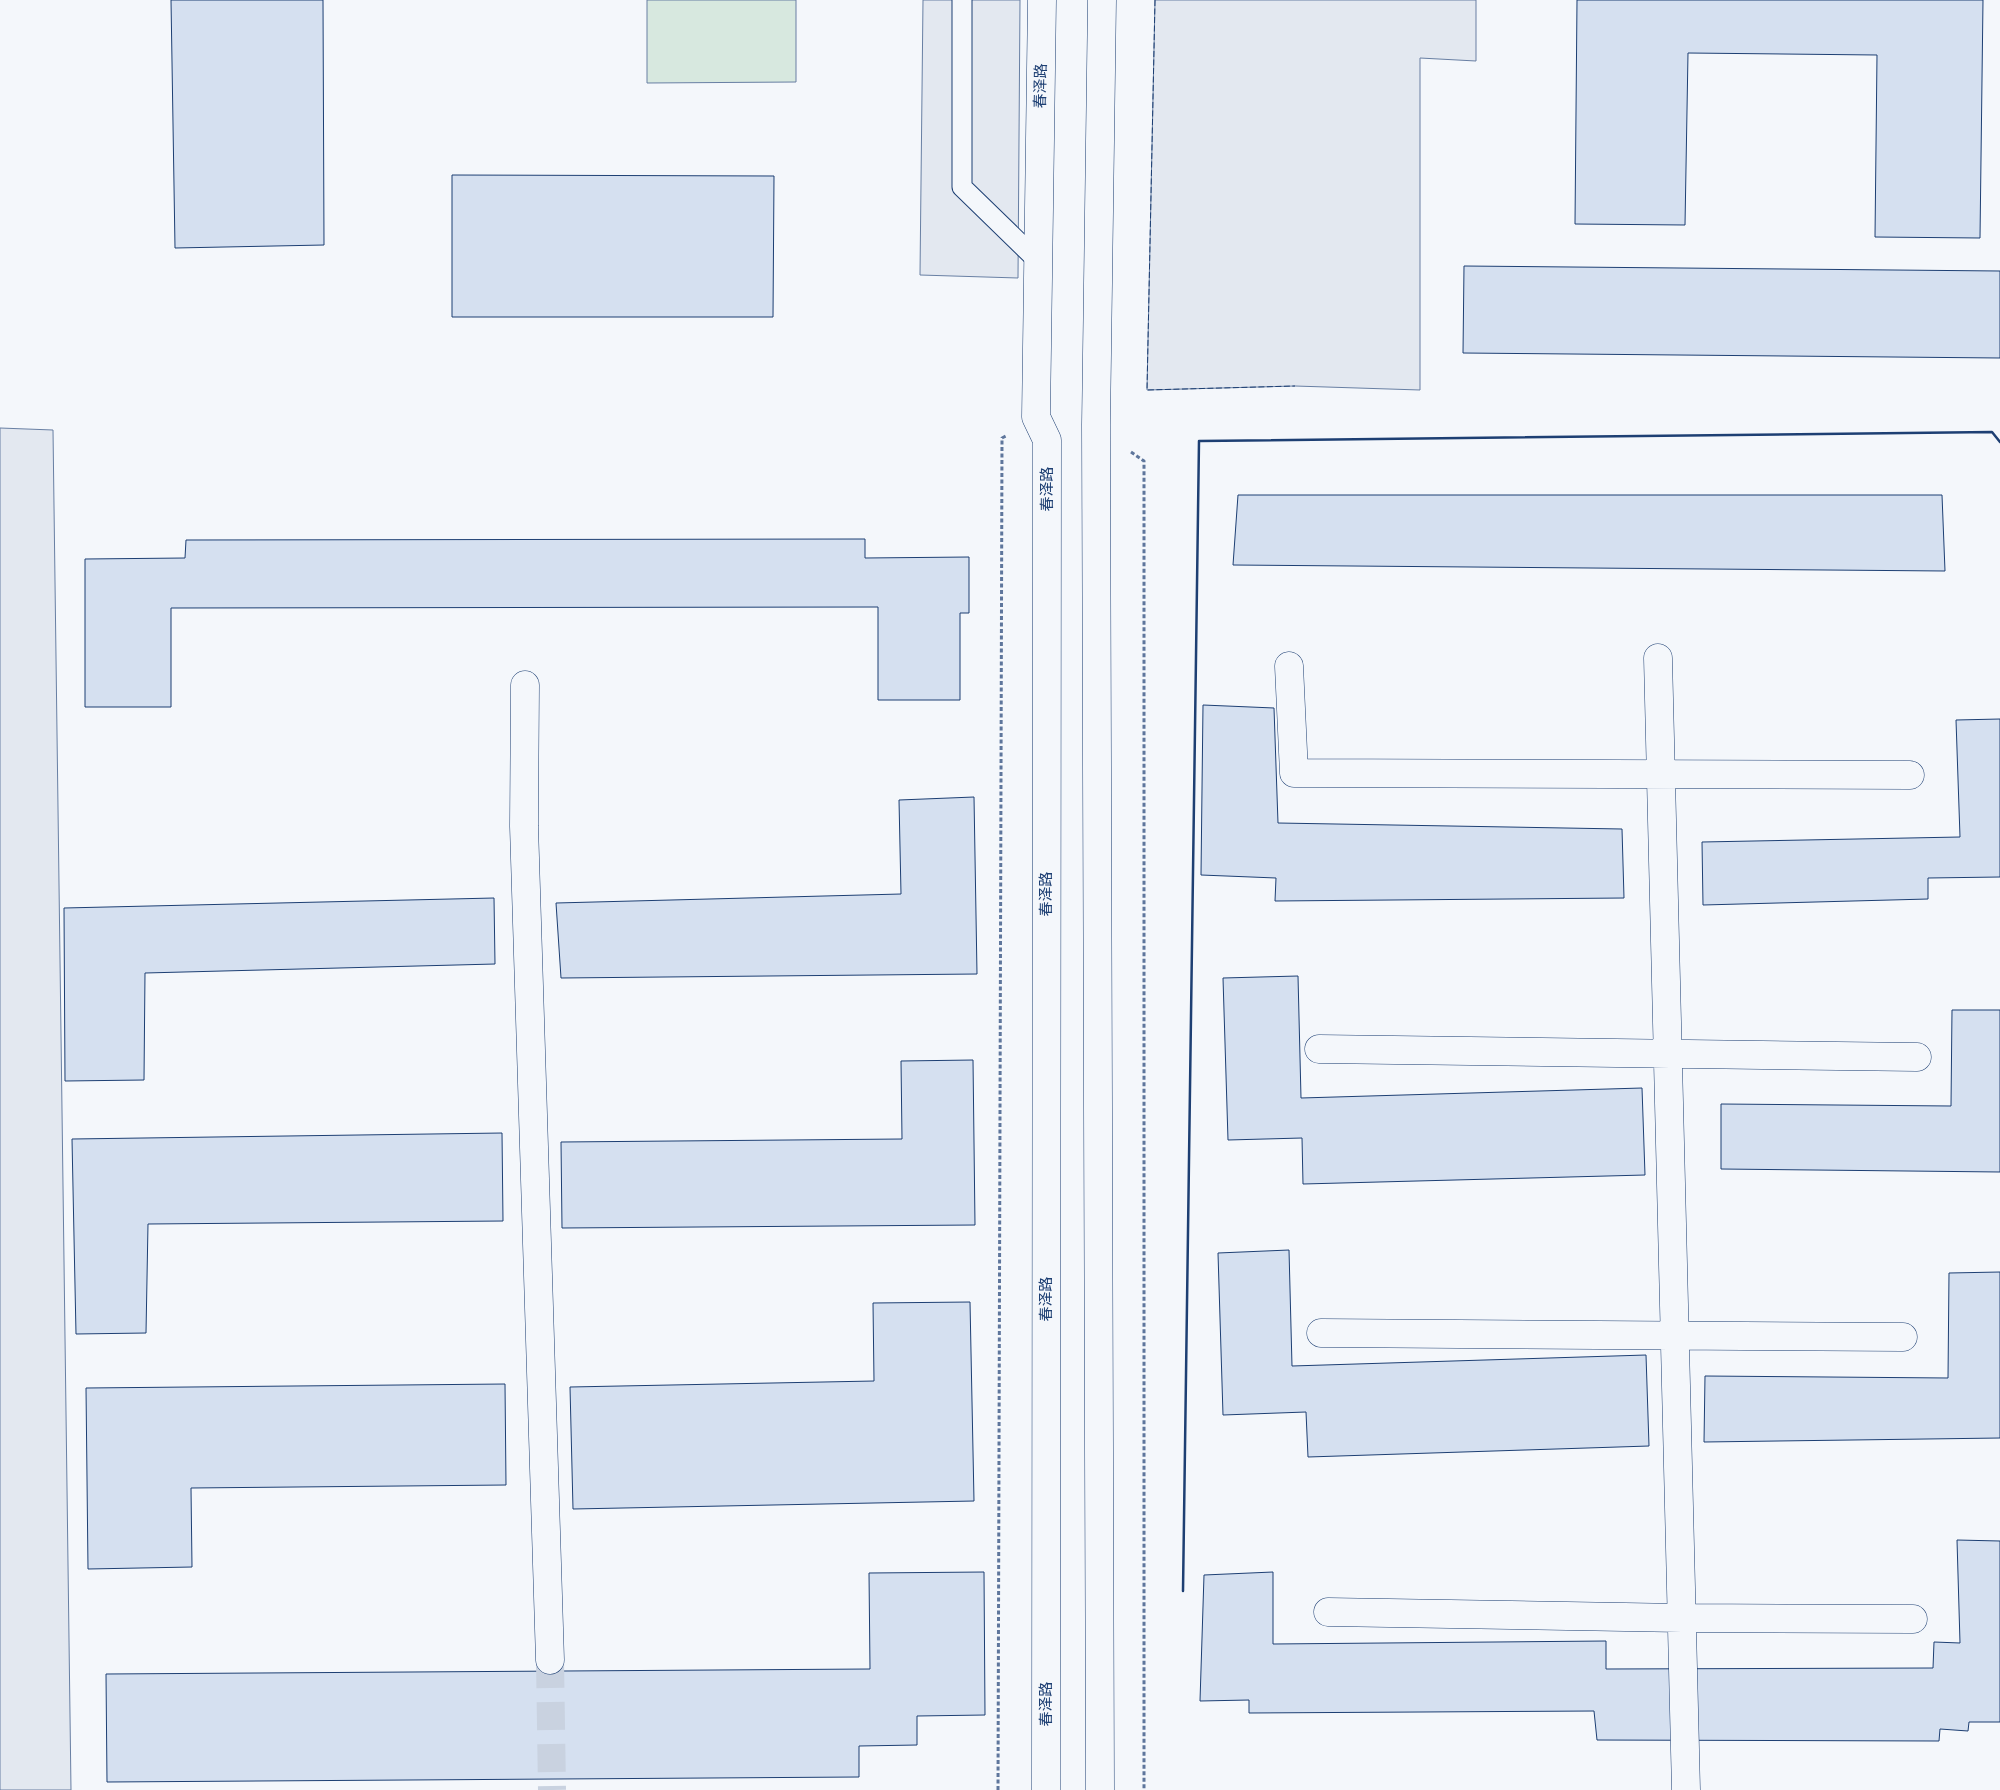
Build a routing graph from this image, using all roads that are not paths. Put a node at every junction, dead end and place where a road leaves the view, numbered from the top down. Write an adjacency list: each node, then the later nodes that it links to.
1 (962, 0): 4 (lane)
2 (1042, 0): 4 (street, 春泽路)
3 (1102, 0): 21 (street)
4 (1038, 261): 20 (street, 春泽路)
5 (1658, 658): 8 (street)
6 (1289, 666): 8 (street)
7 (525, 685): 19 (street)
8 (1661, 774): 9 (street); 11 (street)
9 (1910, 775)
10 (1320, 1049): 11 (street)
11 (1668, 1055): 12 (street); 14 (street)
12 (1917, 1057)
13 (1321, 1333): 14 (street)
14 (1674, 1336): 15 (street); 17 (street)
15 (1903, 1337)
16 (1328, 1612): 17 (street)
17 (1682, 1618): 18 (street); 22 (street)
18 (1913, 1619)
19 (550, 1660)
20 (1046, 1790)
21 (1100, 1790)
22 (1686, 1790)

